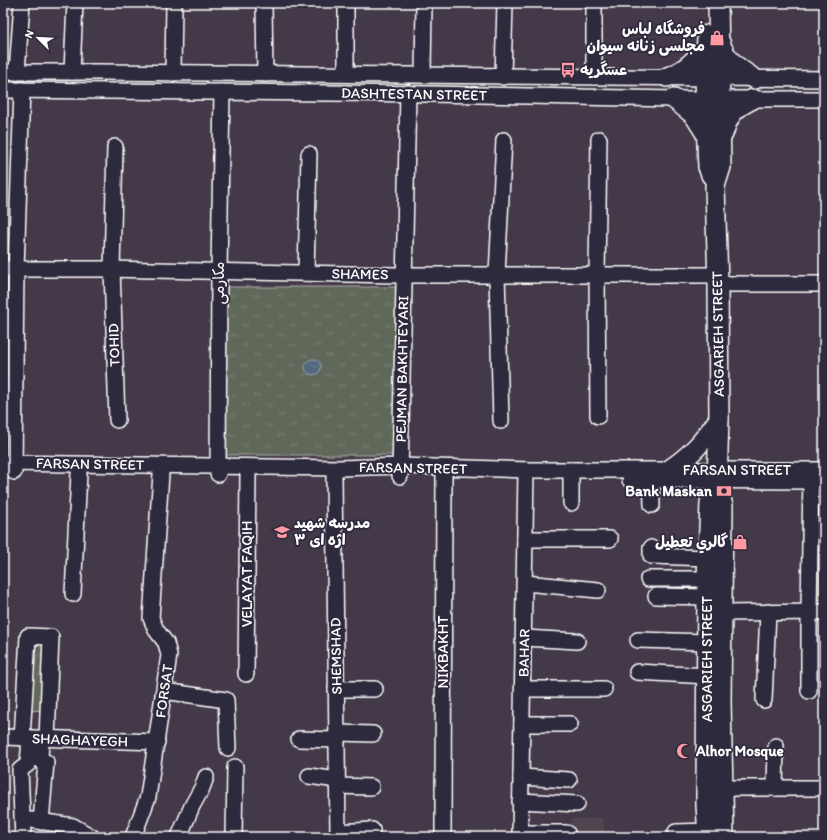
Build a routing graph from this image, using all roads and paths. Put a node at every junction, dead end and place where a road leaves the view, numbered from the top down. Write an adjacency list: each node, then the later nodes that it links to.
1 (22, 3): 12 (street)
2 (75, 3): 13 (street)
3 (174, 3): 14 (street)
4 (264, 3): 15 (street)
5 (346, 3): 16 (street)
6 (424, 3): 17 (street)
7 (505, 3): 18 (street)
8 (594, 3): 19 (street)
9 (708, 3): 11 (main road, ASGARIEH STREET)
10 (718, 3): 11 (main road, ASGARIEH STREET)
11 (713, 44): 20 (main road); 21 (main road, ASGARIEH STREET); 22 (main road)
12 (10, 72): 13 (street, DASHTESTAN STREET)
13 (72, 72): 14 (street, DASHTESTAN STREET)
14 (166, 73): 15 (street, DASHTESTAN STREET); 26 (street)
15 (265, 74): 16 (street, DASHTESTAN STREET)
16 (346, 74): 17 (street, DASHTESTAN STREET)
17 (423, 75): 18 (street, DASHTESTAN STREET)
18 (503, 76): 19 (street, DASHTESTAN STREET)
19 (594, 77): 20 (street, DASHTESTAN STREET)
20 (667, 77): 21 (street, DASHTESTAN STREET)
21 (713, 78): 22 (street, DASHTESTAN STREET); 30 (main road, ASGARIEH STREET)
22 (755, 79): 23 (street, DASHTESTAN STREET)
23 (824, 79)
24 (3, 90): 25 (street, DASHTESTAN STREET)
25 (22, 90): 26 (street, DASHTESTAN STREET); 38 (street)
26 (160, 91): 27 (street, DASHTESTAN STREET)
27 (222, 92): 28 (street, DASHTESTAN STREET); 40 (street, مکارمی)
28 (408, 93): 29 (street, DASHTESTAN STREET); 44 (street, PEJMAN BAKHTEYARI)
29 (674, 99): 30 (street, DASHTESTAN STREET); 33 (main road)
30 (712, 99): 31 (street, DASHTESTAN STREET); 33 (main road, ASGARIEH STREET)
31 (752, 99): 32 (street, DASHTESTAN STREET); 33 (main road)
32 (824, 99)
33 (714, 138): 45 (main road, ASGARIEH STREET)
34 (600, 139): 43 (street)
35 (504, 140): 42 (street)
36 (115, 147): 39 (street, TOHID)
37 (309, 154): 41 (street)
38 (9, 269): 39 (street, SHAMES); 51 (street)
39 (112, 269): 40 (street, SHAMES); 49 (street, TOHID)
40 (219, 271): 41 (street, SHAMES); 52 (street, مکارمی)
41 (306, 273): 44 (street, SHAMES)
42 (497, 274): 43 (street, SHAMES); 44 (street, SHAMES); 50 (street)
43 (597, 274): 45 (street, SHAMES); 47 (street)
44 (404, 275): 54 (street, PEJMAN BAKHTEYARI)
45 (718, 279): 46 (street, SHAMES); 48 (main road, ASGARIEH STREET)
46 (824, 284)
47 (598, 416)
48 (719, 419): 53 (main road); 62 (main road, ASGARIEH STREET)
49 (117, 420)
50 (501, 421)
51 (9, 468): 52 (street, FARSAN STREET); 55 (street, FARSAN STREET)
52 (218, 470): 54 (street, FARSAN STREET); 57 (street, FARSAN STREET); 59 (street, FARSAN STREET)
53 (669, 470): 60 (street, FARSAN STREET); 62 (street, FARSAN STREET)
54 (400, 472): 56 (street, FARSAN STREET); 61 (street, FARSAN STREET)
55 (79, 473): 57 (street, FARSAN STREET); 75 (street)
56 (444, 473): 58 (street, FARSAN STREET); 131 (street, NIKBAKHT)
57 (161, 474): 92 (street, FORSAT)
58 (526, 474): 60 (street, FARSAN STREET); 67 (street, BAHAR)
59 (248, 475): 61 (street, FARSAN STREET); 86 (street, VELAYAT FAQIH)
60 (571, 475): 64 (street, FARSAN STREET); 65 (street)
61 (334, 476): 88 (street, SHEMSHAD)
62 (717, 476): 63 (street, FARSAN STREET); 64 (street, FARSAN STREET); 70 (main road, ASGARIEH STREET); 80 (main road, ASGARIEH STREET)
63 (817, 476): 78 (street)
64 (651, 480): 66 (street)
65 (571, 504)
66 (652, 505)
67 (525, 539): 68 (street); 72 (street, BAHAR)
68 (610, 539)
69 (651, 548): 70 (street)
70 (708, 558): 73 (main road, ASGARIEH STREET)
71 (648, 579): 73 (street)
72 (525, 584): 74 (street); 81 (street, BAHAR)
73 (707, 588): 76 (street); 84 (main road, ASGARIEH STREET)
74 (598, 590)
75 (73, 594)
76 (656, 596)
77 (768, 612): 78 (street); 80 (street); 94 (street)
78 (809, 612): 79 (street); 93 (street)
79 (824, 612)
80 (723, 613): 112 (main road, ASGARIEH STREET)
81 (524, 638): 82 (street); 90 (street, BAHAR)
82 (577, 640)
83 (638, 640): 84 (street)
84 (707, 642): 87 (main road, ASGARIEH STREET)
85 (637, 672): 87 (street)
86 (246, 674)
87 (707, 676): 125 (main road, ASGARIEH STREET)
88 (336, 688): 89 (street); 99 (street, SHEMSHAD)
89 (375, 689)
90 (523, 689): 91 (street); 95 (street, BAHAR)
91 (604, 689)
92 (164, 691): 102 (street, FORSAT); 104 (street)
93 (809, 691)
94 (764, 700)
95 (522, 724): 96 (street); 108 (street, BAHAR)
96 (570, 724)
97 (373, 734): 99 (street)
98 (3, 737): 100 (street, SHAGHAYEGH)
99 (337, 737): 101 (street); 110 (street, SHEMSHAD)
100 (35, 738): 100 (street); 102 (street, SHAGHAYEGH); 117 (street); 118 (street)
101 (299, 739)
102 (157, 742): 128 (street, FORSAT)
103 (776, 746): 113 (street)
104 (228, 748)
105 (235, 767): 130 (street)
106 (309, 776): 110 (street)
107 (206, 777): 129 (street)
108 (521, 777): 109 (street); 115 (street, BAHAR)
109 (569, 780)
110 (337, 783): 111 (street); 123 (street, SHEMSHAD)
111 (371, 787)
112 (722, 788): 113 (street); 125 (main road, ASGARIEH STREET)
113 (775, 788): 114 (street)
114 (824, 788)
115 (520, 801): 116 (street); 124 (street, BAHAR)
116 (577, 804)
117 (22, 818): 118 (street); 126 (street)
118 (41, 822): 120 (street)
119 (372, 830): 123 (street)
120 (58, 831): 127 (street)
121 (676, 832): 125 (street)
122 (567, 833): 124 (street)
123 (338, 834)
124 (520, 835)
125 (714, 835)
126 (23, 837)
127 (92, 837)
128 (134, 837)
129 (179, 837)
130 (234, 837)
131 (443, 837)

